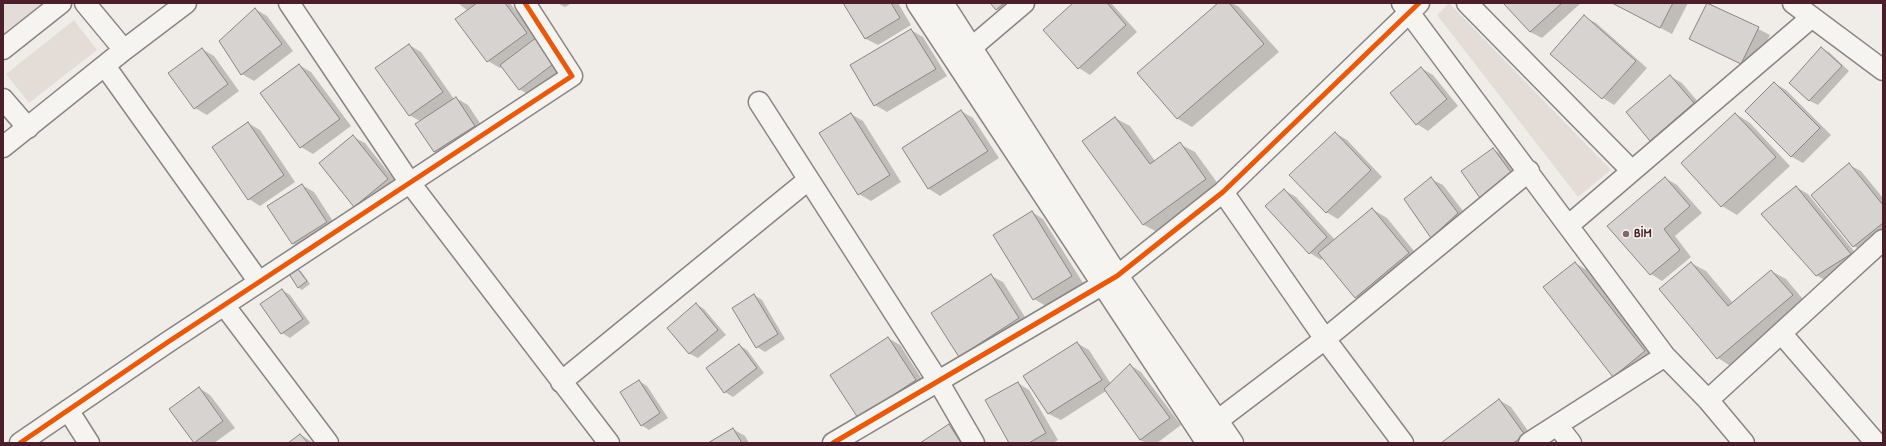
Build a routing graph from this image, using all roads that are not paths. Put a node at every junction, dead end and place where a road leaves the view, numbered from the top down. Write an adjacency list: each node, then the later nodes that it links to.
1 (61, 3): 14 (street)
2 (85, 3): 15 (street)
3 (186, 3): 15 (street)
4 (289, 3): 25 (street)
5 (525, 3): 25 (street)
6 (918, 3): 29 (street)
7 (942, 3): 13 (street)
8 (1024, 3): 13 (street)
9 (1467, 3): 22 (street)
10 (1793, 3): 12 (street)
11 (1410, 6): 23 (street); 26 (street)
12 (1812, 17): 17 (street); 22 (street)
13 (971, 48): 29 (street)
14 (3, 49)
15 (124, 50): 16 (street)
16 (105, 66): 20 (street); 30 (street)
17 (1883, 70)
18 (3, 99): 20 (street)
19 (760, 102): 24 (street)
20 (28, 128): 21 (street)
21 (3, 148)
22 (1631, 170): 27 (street)
23 (1529, 171): 27 (street); 33 (street)
24 (808, 180): 35 (street); 36 (street)
25 (410, 183): 30 (street); 36 (street)
26 (1223, 192): 29 (street); 33 (street)
27 (1569, 225): 34 (street)
28 (1883, 240): 32 (street)
29 (1110, 280): 35 (street); 39 (street); 47 (street)
30 (259, 282): 31 (street)
31 (224, 305): 38 (street); 43 (street)
32 (1782, 333): 37 (street); 53 (street)
33 (1325, 339): 39 (street); 49 (street)
34 (1665, 356): 37 (street); 40 (street)
35 (938, 381): 45 (street); 46 (street)
36 (561, 382): 44 (street)
37 (1708, 400): 52 (street)
38 (68, 410): 41 (street); 42 (street)
39 (1217, 421): 48 (street)
40 (1557, 425): 50 (street); 51 (street)
41 (20, 443)
42 (89, 443)
43 (328, 443)
44 (609, 443)
45 (833, 443)
46 (974, 443)
47 (1208, 443)
48 (1232, 443)
49 (1403, 443)
50 (1530, 443)
51 (1571, 443)
52 (1744, 443)
53 (1876, 443)

